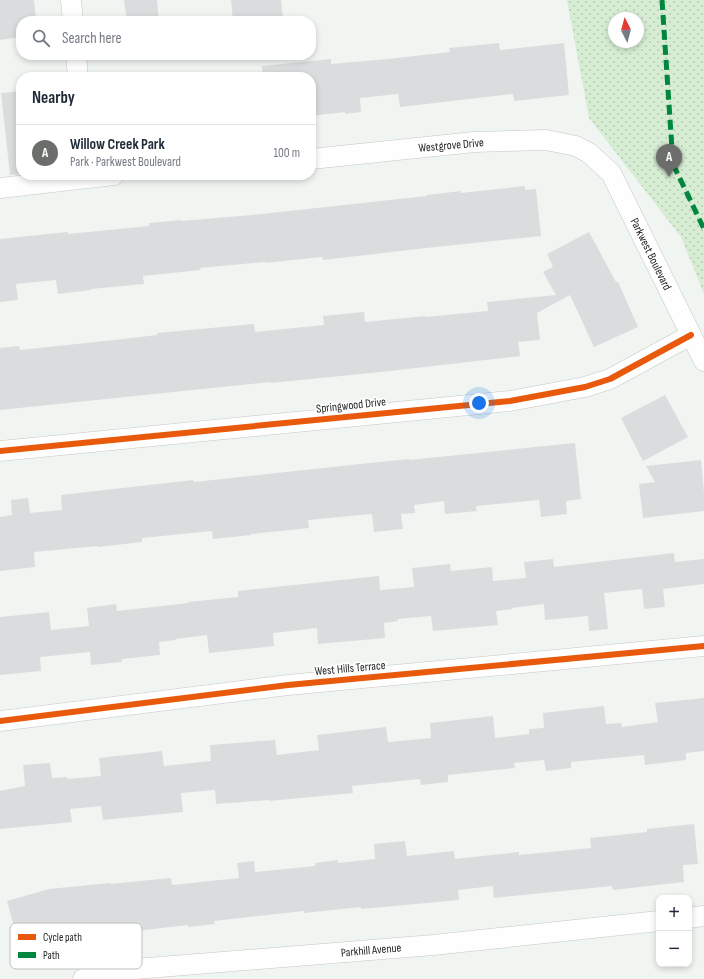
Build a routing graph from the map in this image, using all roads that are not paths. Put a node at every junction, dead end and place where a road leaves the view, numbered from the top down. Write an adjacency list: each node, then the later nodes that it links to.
1 (71, 0): 2 (street)
2 (73, 16)
3 (76, 60): 4 (street)
4 (78, 72)
5 (589, 153): 6 (street, Westgrove Drive); 9 (street, Parkwest Boulevard)
6 (316, 158)
7 (59, 180): 8 (street)
8 (0, 188)
9 (691, 335): 10 (street, Parkwest Boulevard); 11 (street, Springwood Drive)
10 (704, 361)
11 (0, 451)
12 (704, 646): 13 (street, West Hills Terrace)
13 (0, 721)
14 (704, 916): 15 (street)
15 (692, 918)
16 (656, 921): 17 (street, Parkhill Avenue)
17 (142, 968)
18 (135, 969): 19 (street, Parkhill Avenue)
19 (83, 979)

